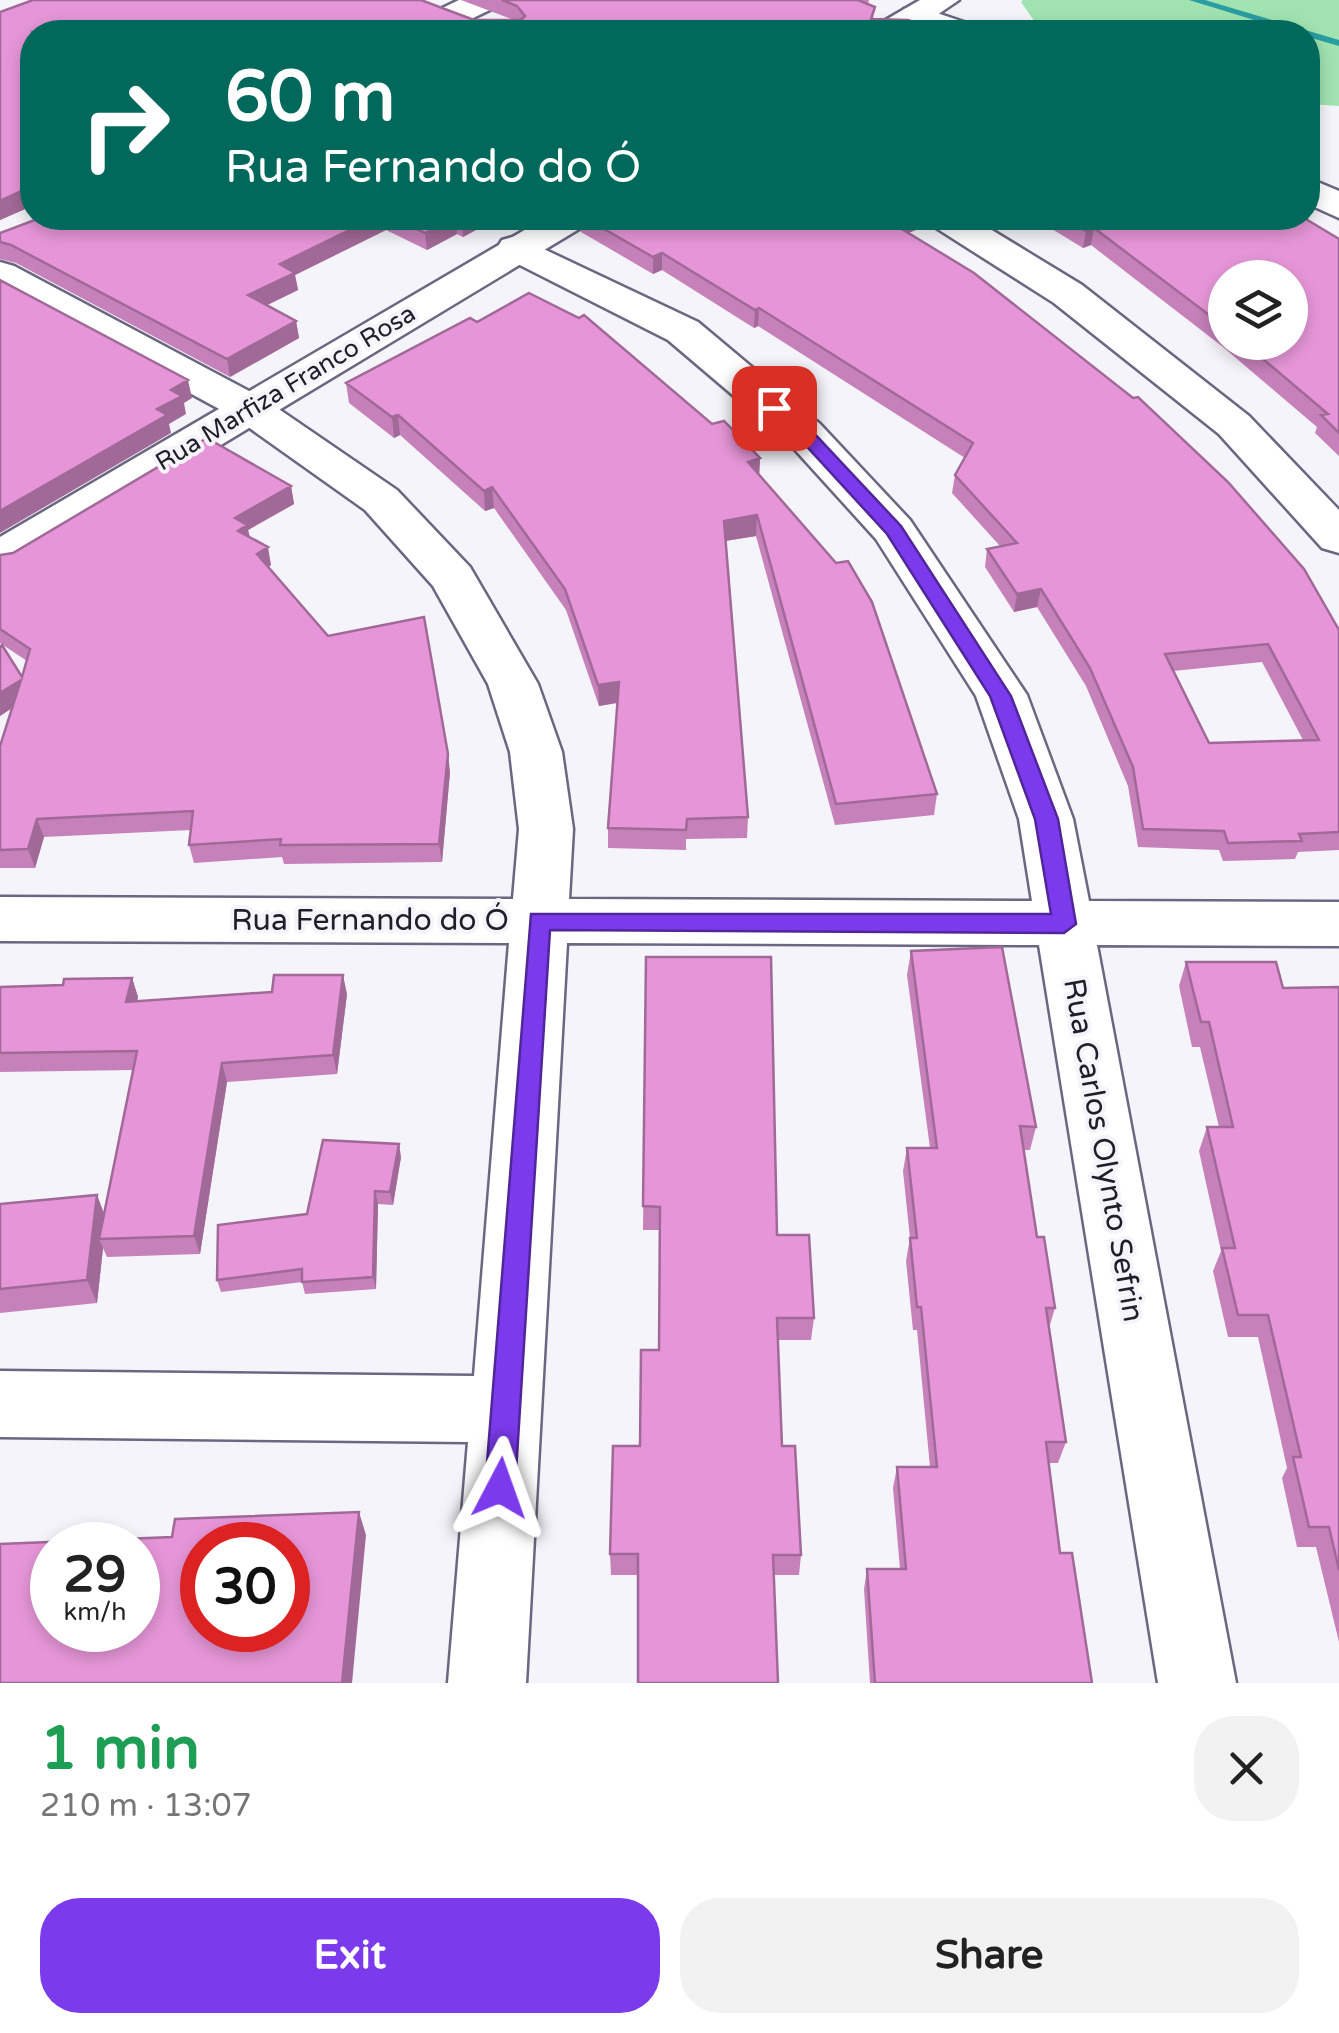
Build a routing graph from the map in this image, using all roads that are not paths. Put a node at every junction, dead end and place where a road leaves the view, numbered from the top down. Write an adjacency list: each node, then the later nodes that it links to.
1 (420, 0): 2 (street)
2 (477, 13)
3 (548, 230): 5 (street, Rua Marfiza Franco Rosa)
4 (965, 230): 8 (street)
5 (516, 248): 7 (street, Rua Marfiza Franco Rosa); 12 (street, Rua Carlos Olynto Sefrin)
6 (0, 274): 7 (street)
7 (249, 408): 9 (street, Rua Marfiza Franco Rosa); 11 (street)
8 (1339, 538)
9 (0, 557)
10 (0, 919): 11 (street, Rua Fernando do Ó)
11 (539, 921): 12 (street, Rua Fernando do Ó); 15 (street)
12 (1064, 924): 13 (street, Rua Fernando do Ó); 17 (street, Rua Carlos Olynto Sefrin)
13 (1339, 924)
14 (0, 1404): 15 (street)
15 (506, 1410): 16 (street)
16 (487, 1683)
17 (1197, 1683)

